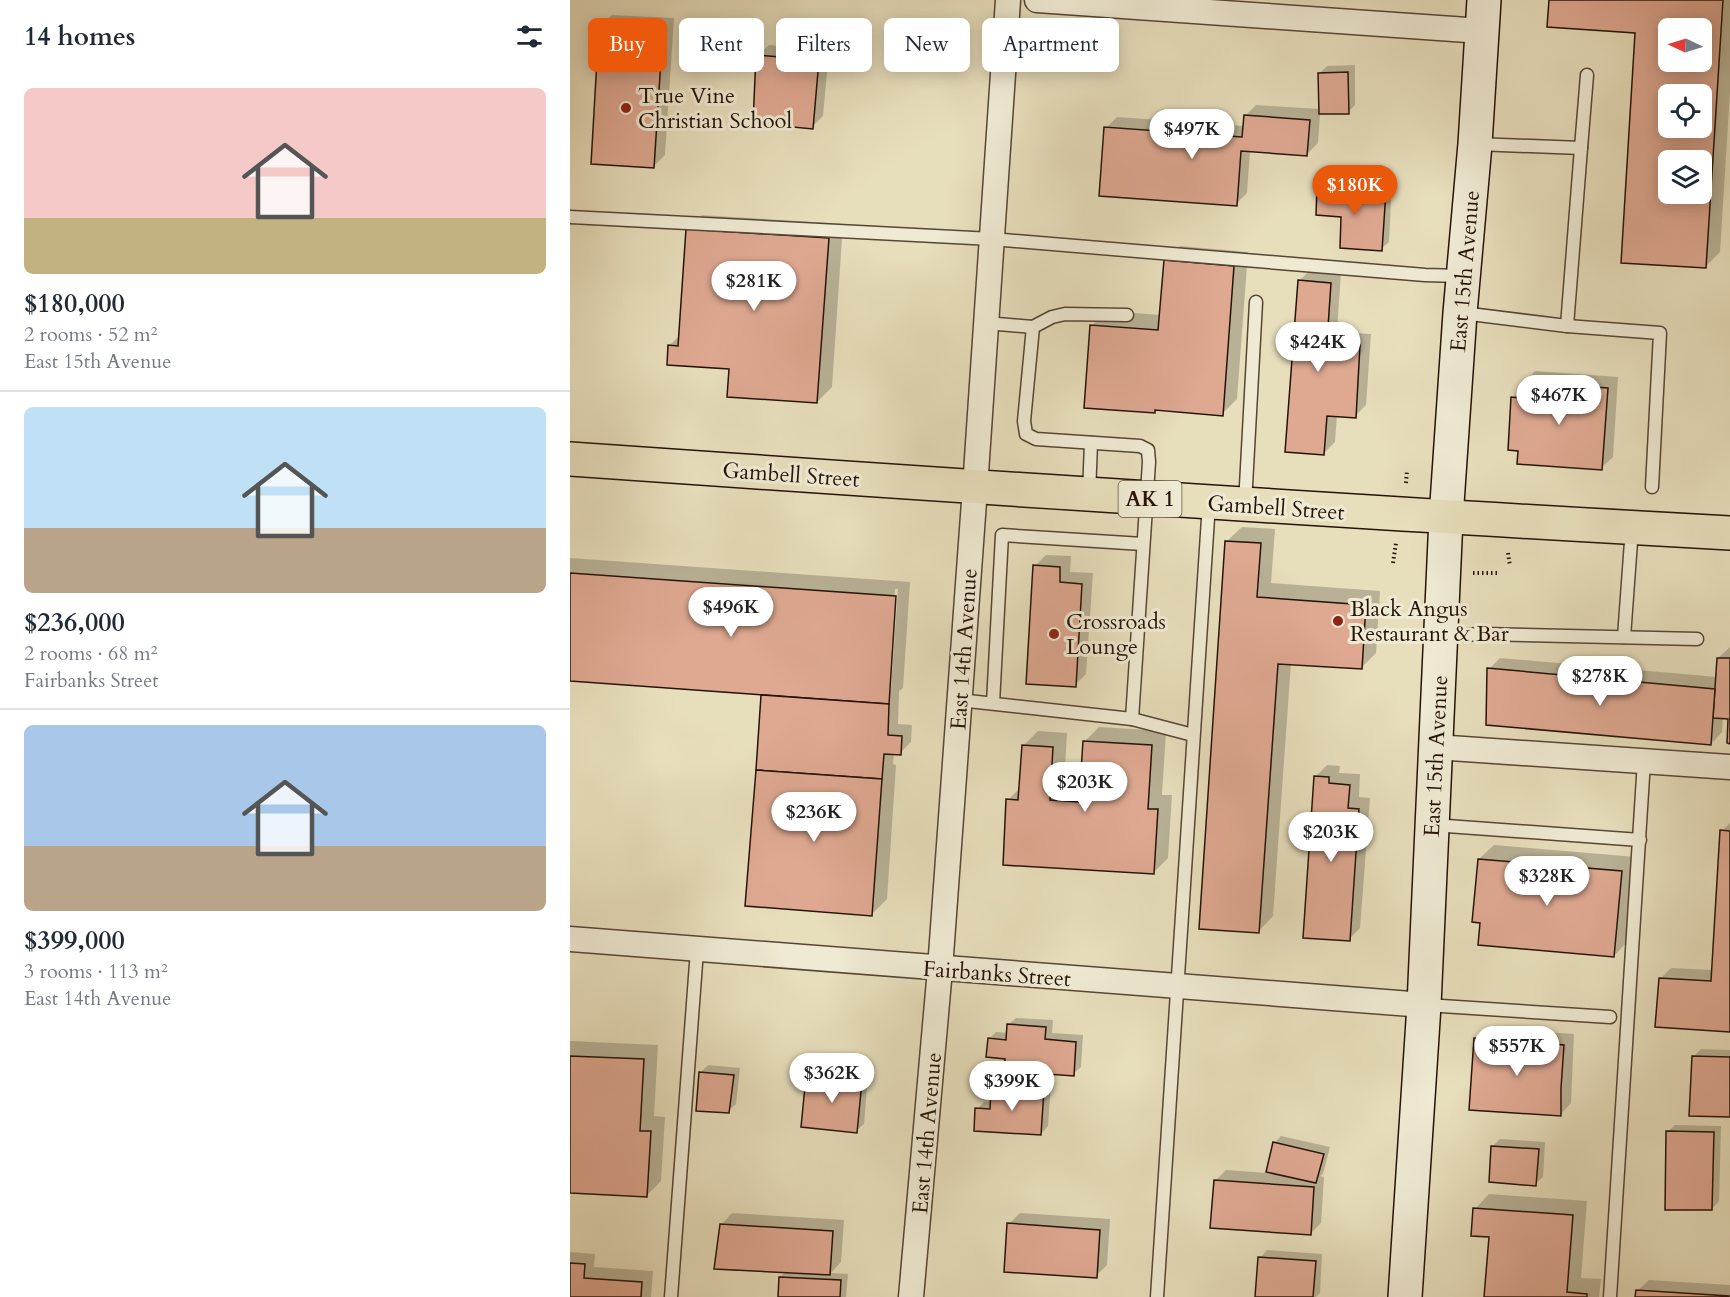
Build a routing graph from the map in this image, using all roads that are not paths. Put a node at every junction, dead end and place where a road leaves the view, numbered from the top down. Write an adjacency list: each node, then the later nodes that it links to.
1 (1008, 0): 8 (street, East 14th Avenue)
2 (1037, 0): 3 (street)
3 (1483, 16): 5 (main road, East 15th Avenue)
4 (1587, 75): 6 (lane)
5 (1475, 144): 6 (lane); 9 (main road, East 15th Avenue)
6 (1581, 148): 14 (lane)
7 (570, 217): 8 (lane)
8 (992, 239): 9 (lane); 13 (street, East 14th Avenue)
9 (1464, 276): 11 (main road, East 15th Avenue)
10 (1256, 302): 23 (lane)
11 (1460, 313): 14 (lane); 24 (main road, East 15th Avenue)
12 (1127, 315): 15 (lane)
13 (986, 323): 15 (lane); 19 (street, East 14th Avenue)
14 (1567, 326): 18 (lane)
15 (1033, 327): 16 (lane)
16 (1091, 443): 20 (lane); 21 (lane)
17 (570, 459): 19 (highway, Gambell Street / AK 1)
18 (1652, 487)
19 (975, 488): 20 (highway, Gambell Street / AK 1); 31 (street, East 14th Avenue)
20 (1089, 495): 21 (highway, Gambell Street / AK 1)
21 (1146, 498): 22 (highway, Gambell Street / AK 1); 27 (lane)
22 (1209, 503): 23 (highway, Gambell Street / AK 1); 34 (lane)
23 (1245, 505): 24 (highway, Gambell Street / AK 1)
24 (1446, 518): 25 (highway, Gambell Street / AK 1); 28 (main road, East 15th Avenue)
25 (1632, 528): 26 (highway, Gambell Street / AK 1); 29 (lane)
26 (1730, 533)
27 (1143, 544): 32 (lane); 33 (lane)
28 (1441, 636): 29 (lane); 35 (main road, East 15th Avenue)
29 (1624, 637): 30 (lane)
30 (1697, 639)
31 (959, 700): 32 (lane); 42 (street, East 14th Avenue)
32 (993, 703): 33 (lane)
33 (1132, 719): 34 (lane)
34 (1193, 735): 43 (lane)
35 (1435, 747): 36 (street); 38 (main road, East 15th Avenue)
36 (1644, 761): 37 (street); 39 (lane)
37 (1730, 767)
38 (1432, 825): 39 (lane); 44 (main road, East 15th Avenue)
39 (1640, 840): 50 (lane)
40 (570, 939): 41 (street, Fairbanks Street)
41 (697, 950): 42 (street, Fairbanks Street); 46 (lane)
42 (940, 969): 43 (street, Fairbanks Street); 47 (street, East 14th Avenue)
43 (1178, 987): 44 (street, Fairbanks Street); 48 (lane)
44 (1424, 1005): 45 (lane); 49 (main road, East 15th Avenue)
45 (1610, 1017)
46 (671, 1297)
47 (912, 1297)
48 (1157, 1297)
49 (1405, 1297)
50 (1610, 1297)

